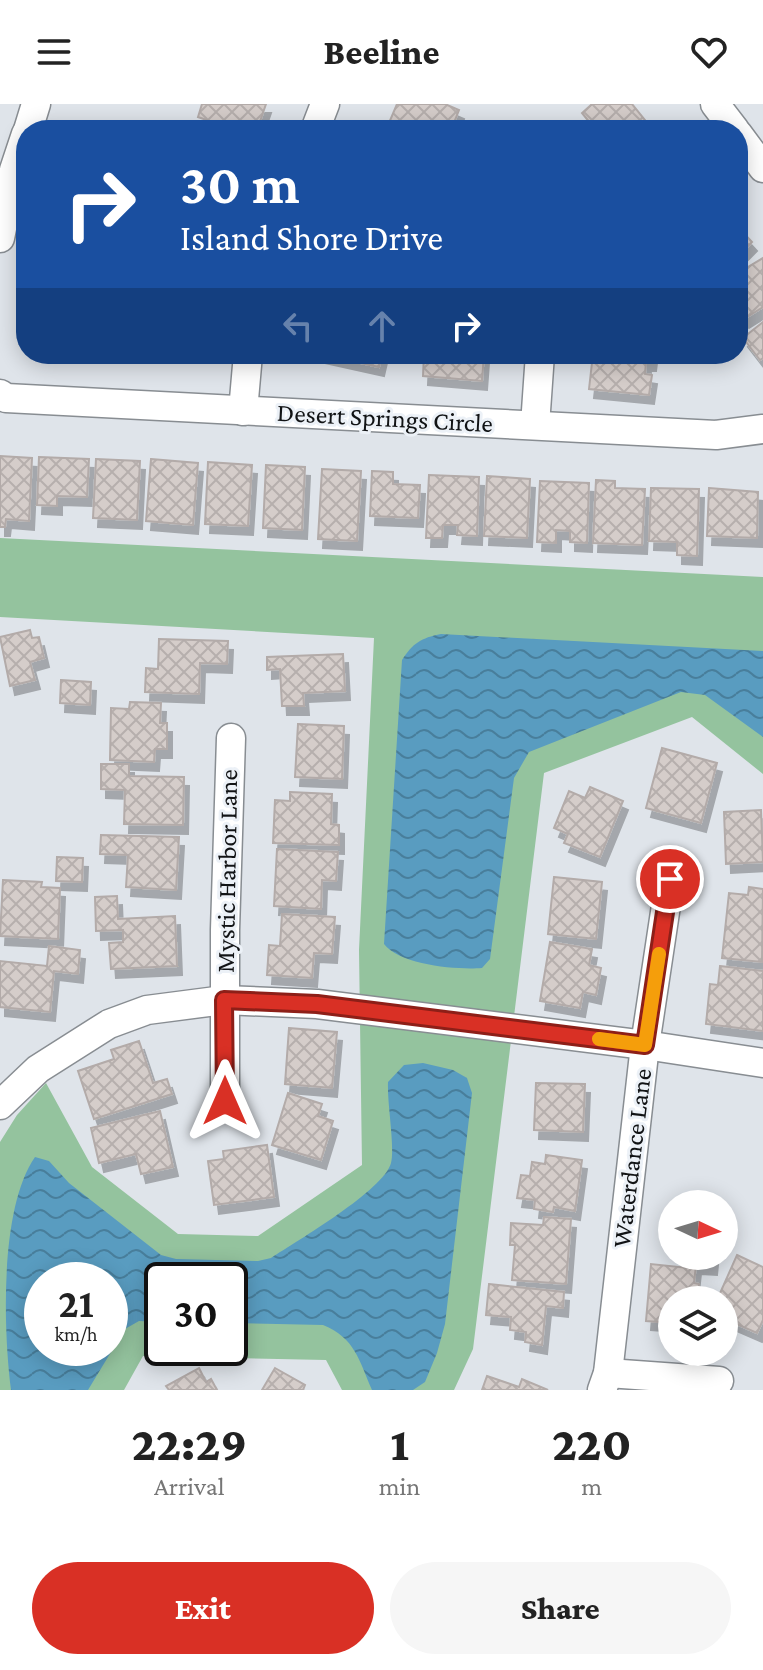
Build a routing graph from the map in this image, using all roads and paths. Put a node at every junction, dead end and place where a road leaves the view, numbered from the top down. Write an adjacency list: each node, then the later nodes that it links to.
1 (748, 148): 3 (street)
2 (16, 164): 4 (street)
3 (763, 168)
4 (0, 238)
5 (247, 364): 8 (street)
6 (539, 364): 9 (street)
7 (2, 399): 8 (street, Desert Springs Circle)
8 (243, 411): 9 (street, Desert Springs Circle)
9 (535, 425): 10 (street, Desert Springs Circle)
10 (763, 429)
11 (231, 738): 13 (street, Mystic Harbor Lane)
12 (670, 879): 14 (street, Waterdance Lane)
13 (224, 1000): 14 (street); 16 (street, Mystic Harbor Lane); 17 (street)
14 (645, 1045): 15 (street); 18 (street, Waterdance Lane)
15 (763, 1063)
16 (225, 1101)
17 (0, 1105)
18 (605, 1381): 19 (street)
19 (719, 1381)

